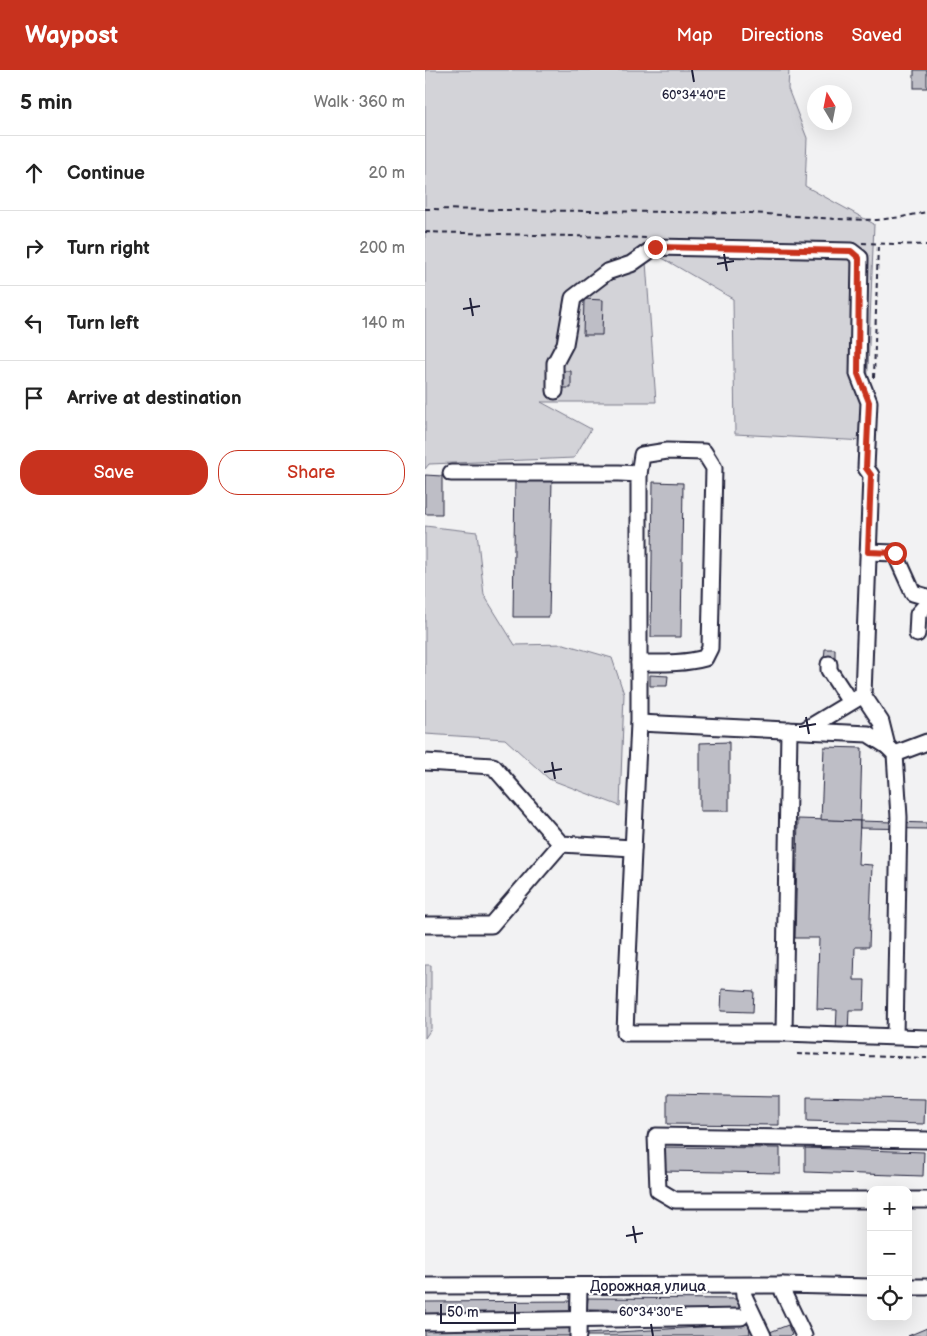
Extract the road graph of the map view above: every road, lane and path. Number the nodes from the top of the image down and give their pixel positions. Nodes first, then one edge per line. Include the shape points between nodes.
1 (425, 209) edge
2 (927, 212) edge
3 (878, 243) dead end
4 (874, 379) dead end
5 (555, 391) dead end
6 (451, 473) dead end
7 (639, 474) junction
8 (868, 552) junction
9 (927, 597) edge
10 (927, 604) edge
11 (917, 634) dead end
12 (639, 663) junction
13 (829, 664) dead end
14 (857, 699) junction
15 (639, 723) junction
16 (789, 730) junction
17 (805, 730) junction
18 (927, 742) edge
19 (891, 750) junction
20 (425, 762) edge
21 (561, 844) junction
22 (633, 848) junction
23 (425, 925) edge
24 (784, 1033) junction
25 (895, 1036) junction
26 (927, 1038) edge
27 (797, 1054) dead end
28 (927, 1058) edge
29 (927, 1140) edge
30 (867, 1200) edge
31 (912, 1200) edge
32 (927, 1200) edge
33 (425, 1286) edge
34 (579, 1286) junction
35 (743, 1286) junction
36 (782, 1286) junction
37 (867, 1286) edge
38 (912, 1287) edge
39 (927, 1287) edge
40 (741, 1317) dead end
41 (579, 1320) junction
42 (425, 1322) edge
43 (578, 1336) edge
44 (763, 1336) edge
45 (804, 1336) edge

1 - 2 path via 752,213 877,220
3 - 4 path
5 - 8 street via 555,363 565,344 573,298 607,272 631,264 655,247 851,251 859,258 858,374 869,402 866,468 871,475
6 - 7 street
7 - 12 street
7 - 12 street via 642,455 667,451 704,452 714,468 710,648 705,658 695,661
8 - 9 street via 895,553 913,593
8 - 14 street
10 - 11 street via 918,614
12 - 15 street
13 - 14 street via 829,670
14 - 17 street
14 - 19 street via 881,722
15 - 16 street
15 - 22 street
16 - 17 street
16 - 24 street
17 - 19 street via 868,734
18 - 19 street
19 - 25 street via 899,817
20 - 21 street via 493,766
21 - 22 street
21 - 23 street via 491,925
22 - 24 street via 625,1033
24 - 25 street
25 - 26 street
27 - 28 path
29 - 30 street via 656,1136 658,1190 675,1200
31 - 32 street
33 - 34 street, Дорожная улица
34 - 35 street, Дорожная улица
34 - 41 street
35 - 36 street, Дорожная улица
35 - 44 street via 744,1296
36 - 37 street, Дорожная улица
36 - 45 street
38 - 39 street
40 - 41 street
41 - 42 street
41 - 43 street

